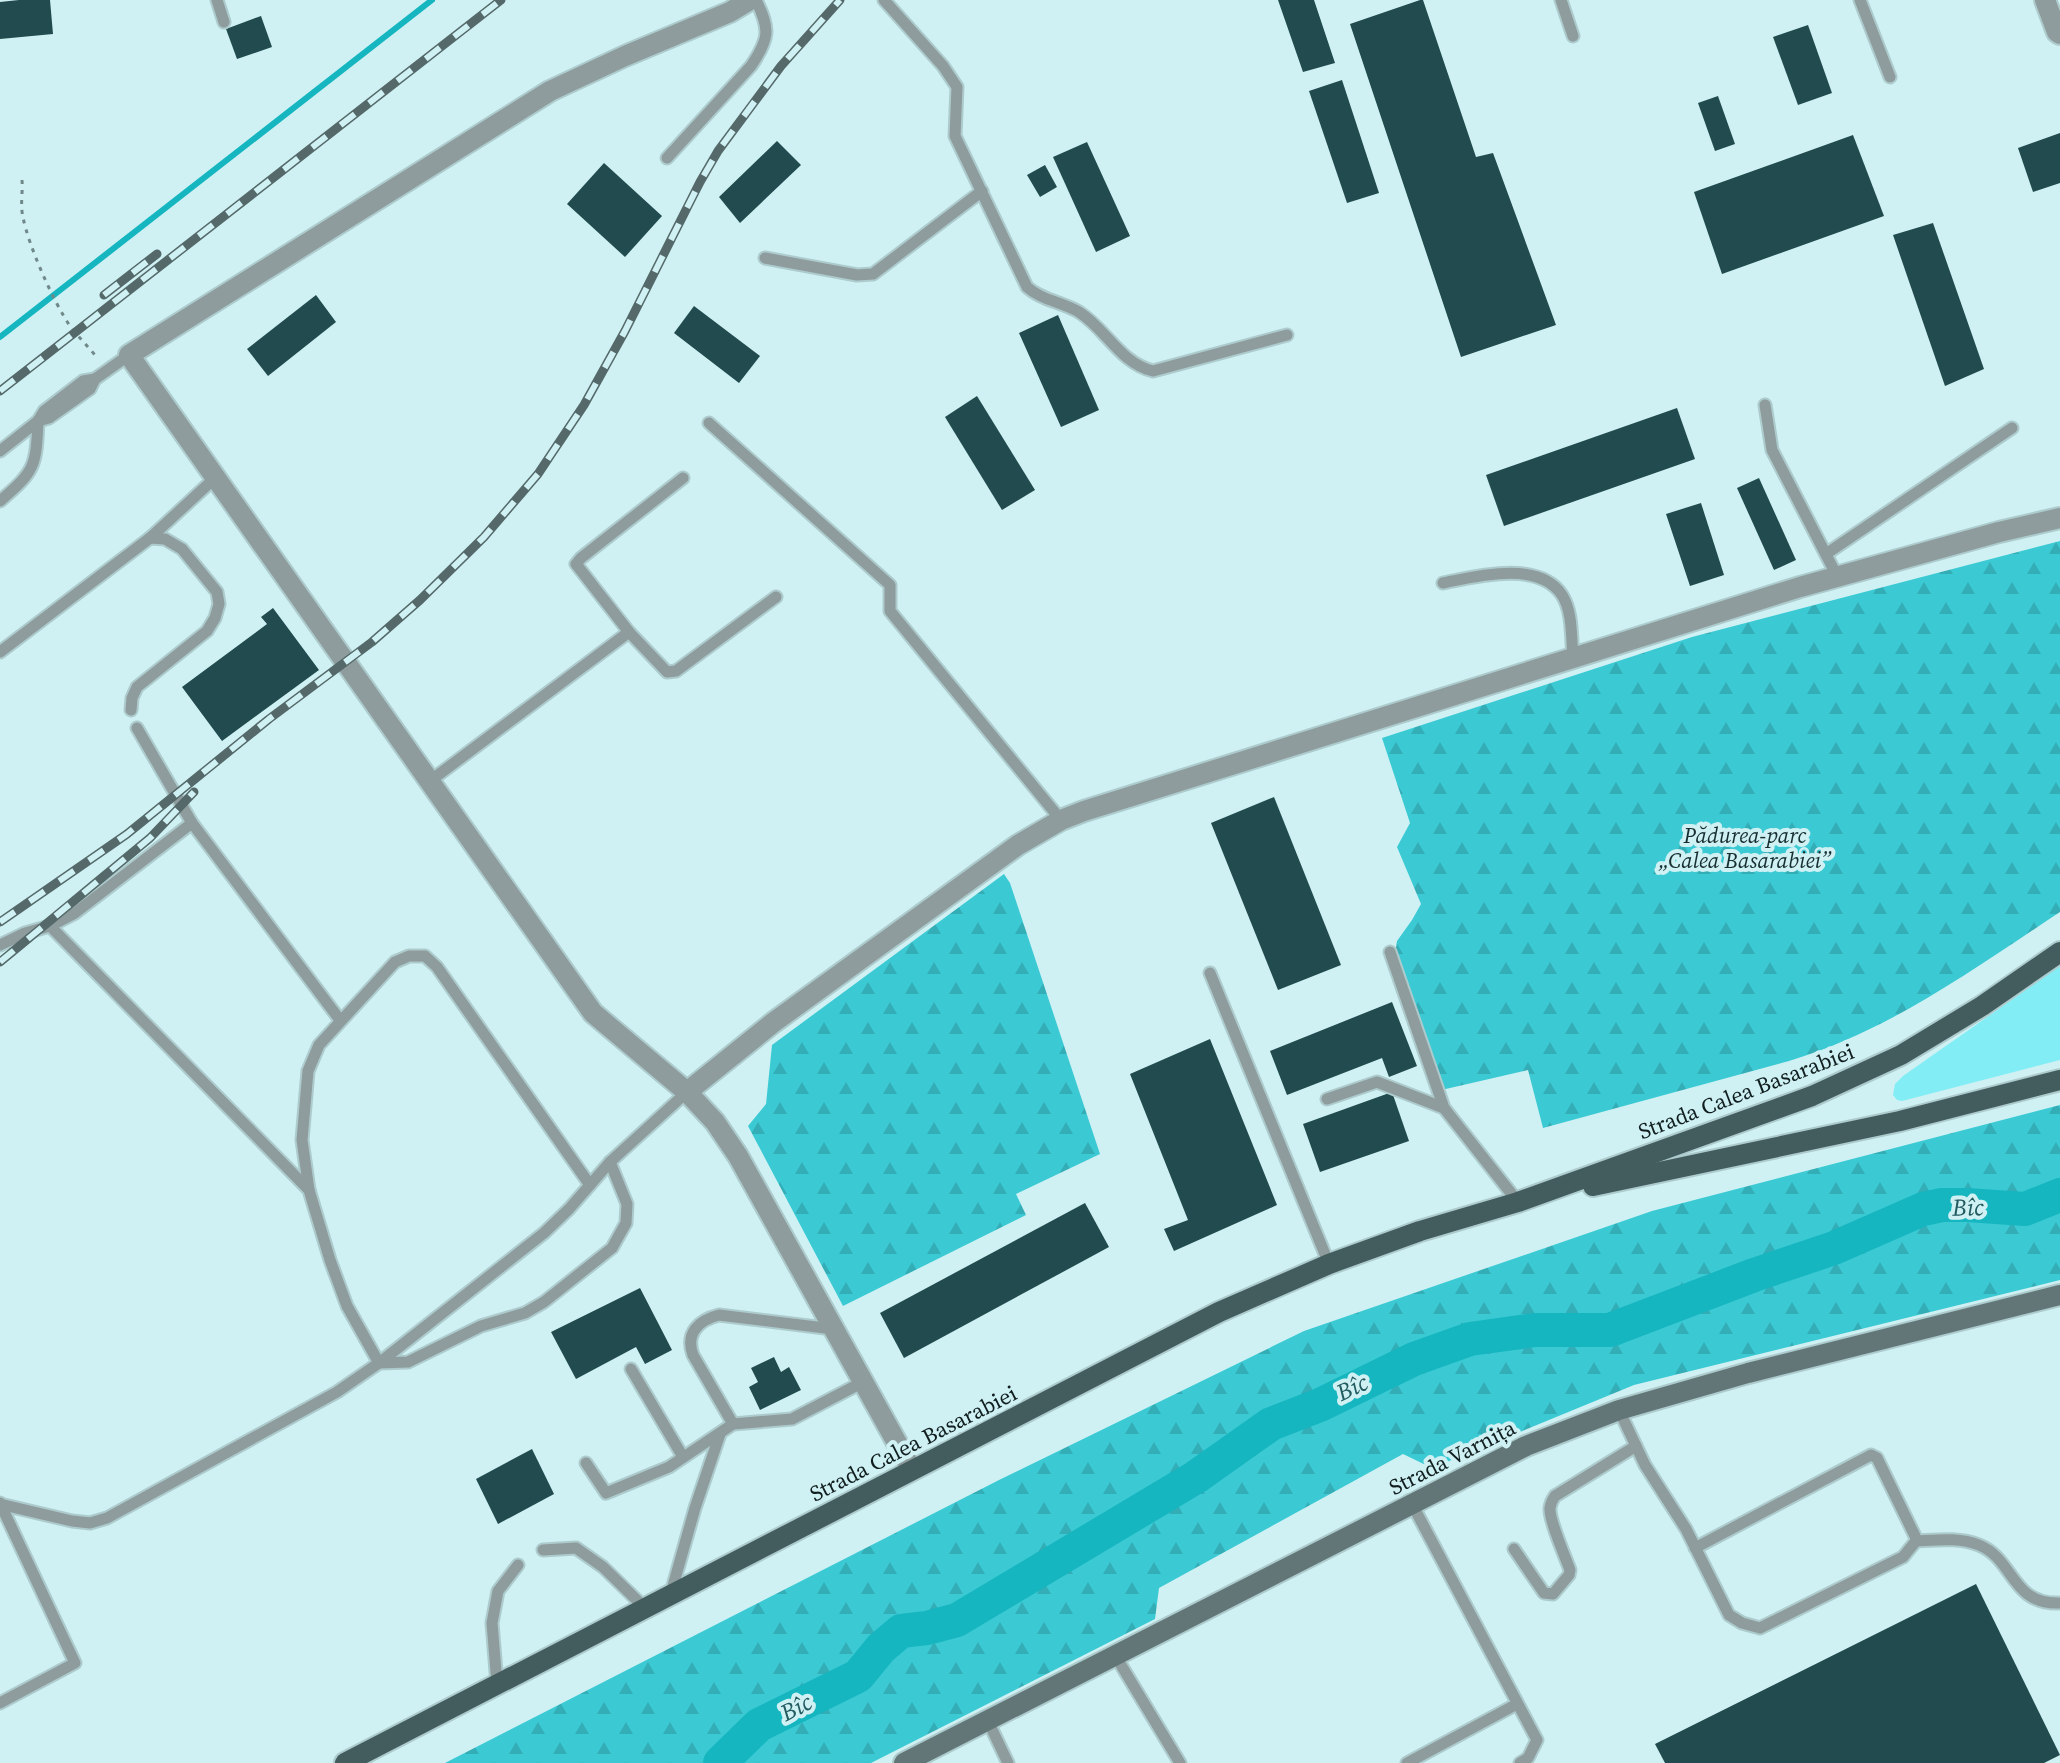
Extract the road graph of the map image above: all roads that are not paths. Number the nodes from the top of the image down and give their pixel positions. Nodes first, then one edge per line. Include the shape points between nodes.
1 (217, 0) edge
2 (753, 0) edge
3 (884, 0) edge
4 (1561, 0) edge
5 (1860, 0) edge
6 (2045, 0) edge
7 (224, 22) dead end
8 (2060, 34) edge
9 (1573, 36) dead end
10 (1890, 77) dead end
11 (667, 158) dead end
12 (982, 191) junction
13 (765, 258) dead end
14 (1287, 335) dead end
15 (129, 355) junction
16 (1765, 405) dead end
17 (38, 421) junction
18 (709, 423) dead end
19 (2012, 428) dead end
20 (0, 451) edge
21 (216, 477) junction
22 (683, 478) dead end
23 (0, 501) edge
24 (2060, 518) edge
25 (150, 538) junction
26 (1826, 554) junction
27 (1837, 576) junction
28 (1443, 583) dead end
29 (776, 597) dead end
30 (629, 632) junction
31 (0, 652) edge
32 (1573, 657) junction
33 (131, 710) dead end
34 (137, 728) dead end
35 (430, 781) junction
36 (1061, 820) junction
37 (192, 823) junction
38 (50, 926) junction
39 (0, 945) edge
40 (1390, 952) dead end
41 (2060, 952) edge
42 (1210, 973) dead end
43 (340, 1020) junction
44 (2060, 1080) edge
45 (687, 1092) junction
46 (1327, 1099) dead end
47 (1444, 1108) junction
48 (610, 1162) junction
49 (590, 1185) junction
50 (309, 1190) junction
51 (1518, 1202) junction
52 (1329, 1264) junction
53 (2060, 1295) edge
54 (833, 1329) junction
55 (379, 1363) junction
56 (631, 1369) dead end
57 (863, 1382) junction
58 (1619, 1410) junction
59 (733, 1424) junction
60 (720, 1433) junction
61 (1636, 1446) junction
62 (683, 1457) junction
63 (586, 1463) dead end
64 (912, 1470) junction
65 (0, 1503) edge
66 (1412, 1504) junction
67 (1916, 1541) junction
68 (1695, 1548) junction
69 (1514, 1549) dead end
70 (543, 1550) dead end
71 (518, 1565) dead end
72 (670, 1595) junction
73 (2058, 1603) dead end
74 (645, 1608) junction
75 (1115, 1655) junction
76 (497, 1684) junction
77 (0, 1703) edge
78 (1517, 1704) junction
79 (988, 1721) junction
80 (345, 1763) edge
81 (904, 1763) edge
82 (1008, 1763) edge
83 (1180, 1763) edge
84 (1407, 1763) edge
85 (1520, 1763) edge

1 - 7 lane
2 - 11 lane via 766,21 767,38 760,52
2 - 15 street via 550,91
3 - 12 lane via 957,87 955,136
4 - 9 lane
5 - 10 lane
6 - 8 street
12 - 13 lane via 873,274
12 - 14 lane via 1027,287 1082,315 1144,369 1153,371
15 - 17 lane via 95,379 83,381
15 - 21 street
16 - 26 lane via 1772,450
17 - 20 lane
17 - 23 lane via 31,469
18 - 36 lane via 890,585 890,611
19 - 26 lane
21 - 25 lane
21 - 35 street
22 - 30 lane via 576,564
24 - 27 street
25 - 31 lane
25 - 33 lane via 182,549 217,592 219,604 207,631 137,687
26 - 27 lane
27 - 32 street
28 - 32 lane via 1484,574 1547,580 1568,610
29 - 30 lane via 676,671 667,672
30 - 35 lane
32 - 36 street
34 - 37 lane
35 - 45 street via 593,1013
36 - 45 street via 1018,845 799,1004
37 - 38 lane via 75,913
37 - 43 lane
38 - 39 lane
38 - 50 lane
40 - 47 lane
41 - 51 main road, Strada Calea Basarabiei via 1901,1055 1812,1096
42 - 52 lane
43 - 49 lane via 395,962 425,956
43 - 50 lane via 319,1045 308,1071 302,1140
44 - 51 main road, Strada Calea Basarabiei via 1900,1121
45 - 48 lane
45 - 54 street via 738,1156
46 - 47 lane via 1377,1082
47 - 51 lane
48 - 49 lane
48 - 55 lane via 627,1204 626,1223 612,1248 525,1313 481,1326 408,1362
49 - 55 lane via 544,1233
50 - 55 lane via 347,1306
51 - 52 main road, Strada Calea Basarabiei
52 - 64 main road, Strada Calea Basarabiei via 1219,1312
53 - 58 street, Strada Varnița
54 - 57 street
54 - 59 lane via 719,1315 700,1324 689,1344
55 - 65 lane via 337,1392 107,1518 72,1521
56 - 62 lane
57 - 59 lane via 792,1419
57 - 64 street
58 - 61 lane
58 - 66 street, Strada Varnița via 1526,1446
59 - 60 lane
60 - 62 lane
60 - 72 lane
61 - 68 lane
61 - 69 lane via 1552,1500 1551,1517 1570,1570 1553,1594 1544,1593
62 - 63 lane via 606,1493
64 - 72 main road, Strada Calea Basarabiei
65 - 77 lane via 75,1663
66 - 75 street, Strada Varnița
66 - 78 lane
67 - 68 lane via 1903,1557 1760,1628 1729,1615
67 - 68 lane via 1871,1455
67 - 73 lane via 1981,1546 2027,1595
70 - 74 lane via 576,1548
71 - 76 lane via 498,1591 492,1623
72 - 74 main road, Strada Calea Basarabiei
74 - 76 main road, Strada Calea Basarabiei
75 - 79 street, Strada Varnița
75 - 83 lane
76 - 80 main road, Strada Calea Basarabiei
78 - 84 lane
78 - 85 lane via 1537,1740
79 - 81 street, Strada Varnița
79 - 82 lane

